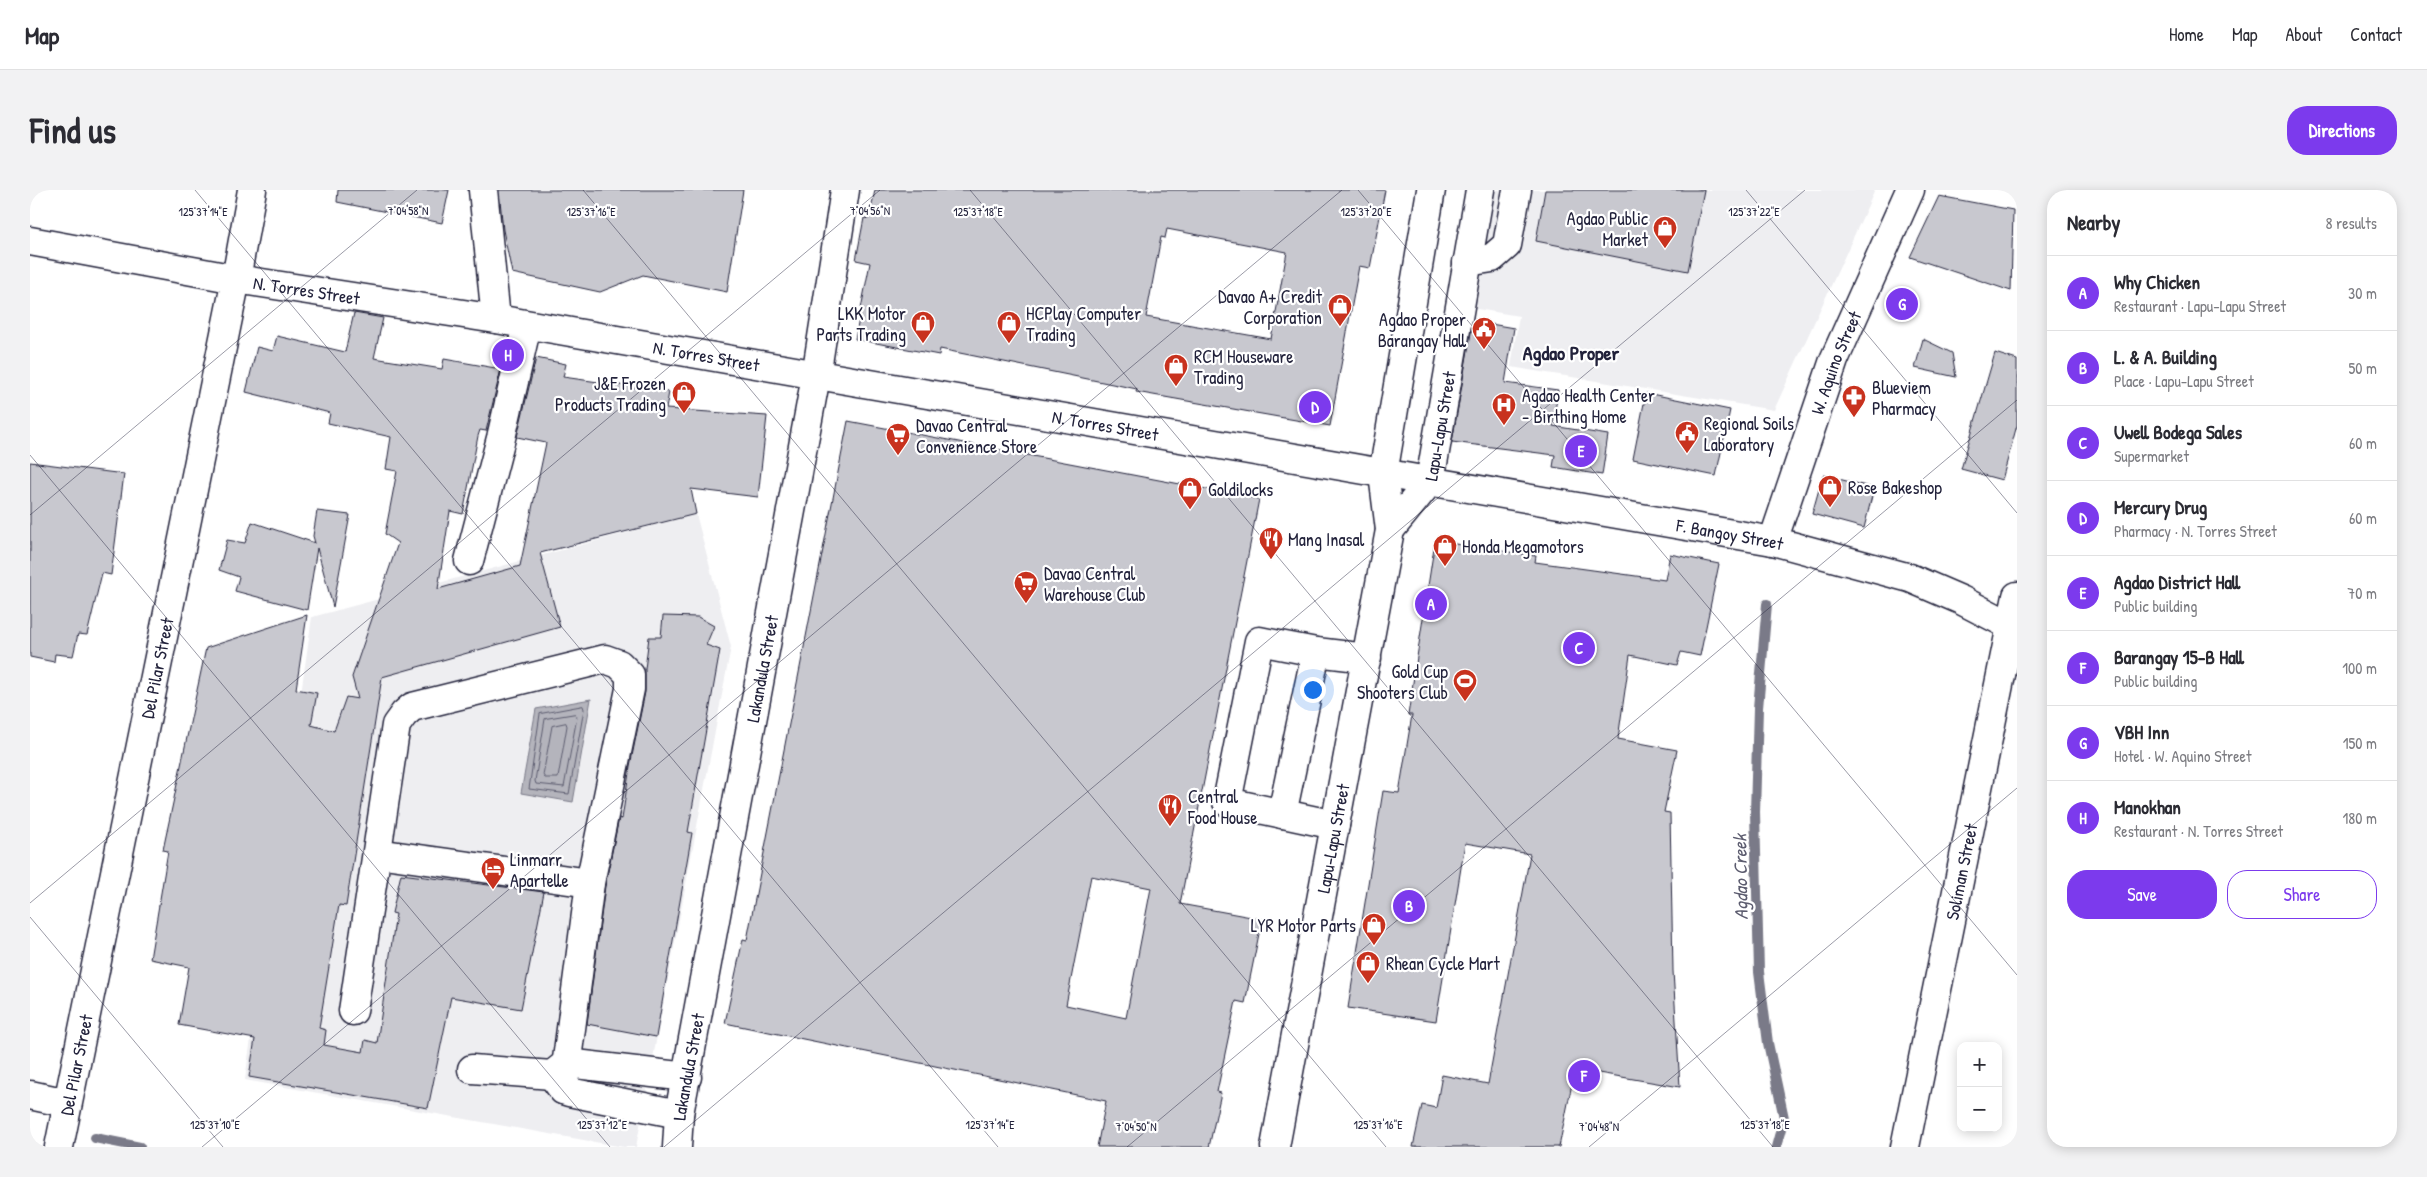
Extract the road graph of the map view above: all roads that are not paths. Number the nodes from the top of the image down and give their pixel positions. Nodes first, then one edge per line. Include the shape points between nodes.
1 (252, 190) edge
2 (483, 190) edge
3 (845, 190) edge
4 (1431, 190) edge
5 (1480, 190) edge
6 (1517, 190) edge
7 (1910, 190) edge
8 (30, 241) edge
9 (1467, 262) junction
10 (236, 279) junction
11 (496, 319) junction
12 (527, 325) junction
13 (816, 376) junction
14 (1383, 474) junction
15 (1430, 482) junction
16 (1390, 530) junction
17 (1773, 540) junction
18 (469, 561) dead end
19 (2017, 596) edge
20 (2014, 627) edge
21 (1316, 652) junction
22 (1367, 658) junction
23 (1282, 814) junction
24 (1335, 825) junction
25 (377, 854) junction
26 (590, 883) junction
27 (353, 1011) dead end
28 (472, 1069) dead end
29 (561, 1076) junction
30 (687, 1077) junction
31 (30, 1095) edge
32 (67, 1102) junction
33 (679, 1114) junction
34 (59, 1147) edge
35 (677, 1147) edge
36 (1275, 1147) edge
37 (1905, 1147) edge

1 - 10 street, Del Pilar Street
2 - 11 street
3 - 13 street, Lakandula Street
4 - 14 street, Lapu-Lapu Street
5 - 9 street, Lapu-Lapu Street
6 - 9 street via 1507,245 1492,258
7 - 17 street, W. Aquino Street via 1834,360
8 - 10 street, N. Torres Street
9 - 15 street, Lapu-Lapu Street
10 - 11 street, N. Torres Street
10 - 32 street, Del Pilar Street
11 - 12 street, N. Torres Street
12 - 13 street, N. Torres Street
12 - 18 street
13 - 14 street, N. Torres Street
13 - 30 street, Lakandula Street
14 - 15 street, N. Torres Street
14 - 16 street, Lapu-Lapu Street
15 - 16 street, Lapu-Lapu Street
15 - 17 street, F. Bangoy Street
16 - 22 street, Lapu-Lapu Street
17 - 20 street, F. Bangoy Street via 1910,578
19 - 20 street, Soliman Street
20 - 37 street, Soliman Street
21 - 22 street
21 - 23 street
21 - 23 street via 1259,641 1227,802
22 - 24 street, Lapu-Lapu Street
23 - 24 street
24 - 36 street, Lapu-Lapu Street
25 - 26 street
25 - 26 street via 396,725 412,707 605,659 619,664 630,675 630,688
25 - 27 street
26 - 29 street
28 - 29 street
29 - 30 street
29 - 33 street
30 - 33 street, Lakandula Street
31 - 32 street
32 - 34 street, Del Pilar Street
33 - 35 street, Lakandula Street

